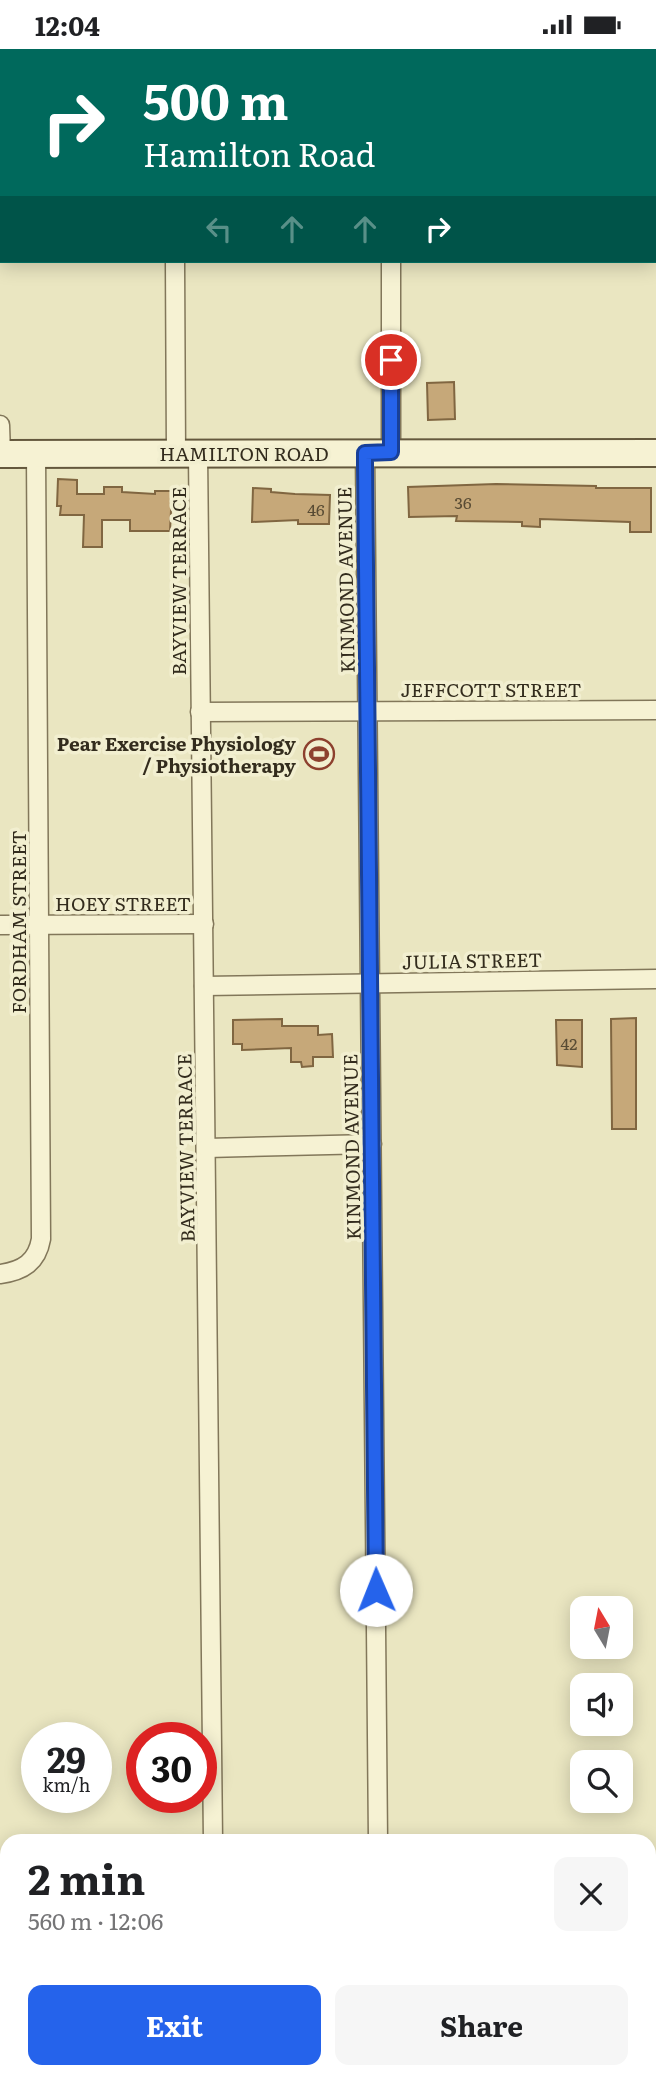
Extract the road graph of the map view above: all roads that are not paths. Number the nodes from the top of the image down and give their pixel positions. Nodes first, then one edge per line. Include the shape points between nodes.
1 (175, 263) edge
2 (391, 263) edge
3 (0, 425) edge
4 (378, 453) junction
5 (656, 453) edge
6 (0, 454) edge
7 (36, 454) junction
8 (187, 454) junction
9 (656, 710) edge
10 (368, 711) junction
11 (200, 712) junction
12 (204, 923) junction
13 (0, 925) edge
14 (39, 925) junction
15 (656, 979) edge
16 (370, 982) junction
17 (204, 986) junction
18 (372, 1144) junction
19 (207, 1148) junction
20 (0, 1274) edge
21 (213, 1834) edge
22 (378, 1834) edge

1 - 8 street, BAYVIEW TERRACE
2 - 4 street, KINMOND AVENUE
3 - 6 street
4 - 5 main road, HAMILTON ROAD
4 - 8 main road, HAMILTON ROAD
4 - 10 street, KINMOND AVENUE
6 - 7 main road, HAMILTON ROAD
7 - 8 main road, HAMILTON ROAD
7 - 14 street, FORDHAM STREET
8 - 11 street, BAYVIEW TERRACE
9 - 10 street, JEFFCOTT STREET
10 - 11 street, JEFFCOTT STREET
10 - 16 street, KINMOND AVENUE
11 - 12 street, BAYVIEW TERRACE
12 - 14 street, HOEY STREET
12 - 17 street, BAYVIEW TERRACE
13 - 14 street, HOEY STREET
14 - 20 street, FORDHAM STREET via 39,1248 33,1262
15 - 16 street, JULIA STREET
16 - 17 street, JULIA STREET
16 - 18 street, KINMOND AVENUE
17 - 19 street, BAYVIEW TERRACE
18 - 19 street
18 - 22 street, KINMOND AVENUE
19 - 21 street, BAYVIEW TERRACE

